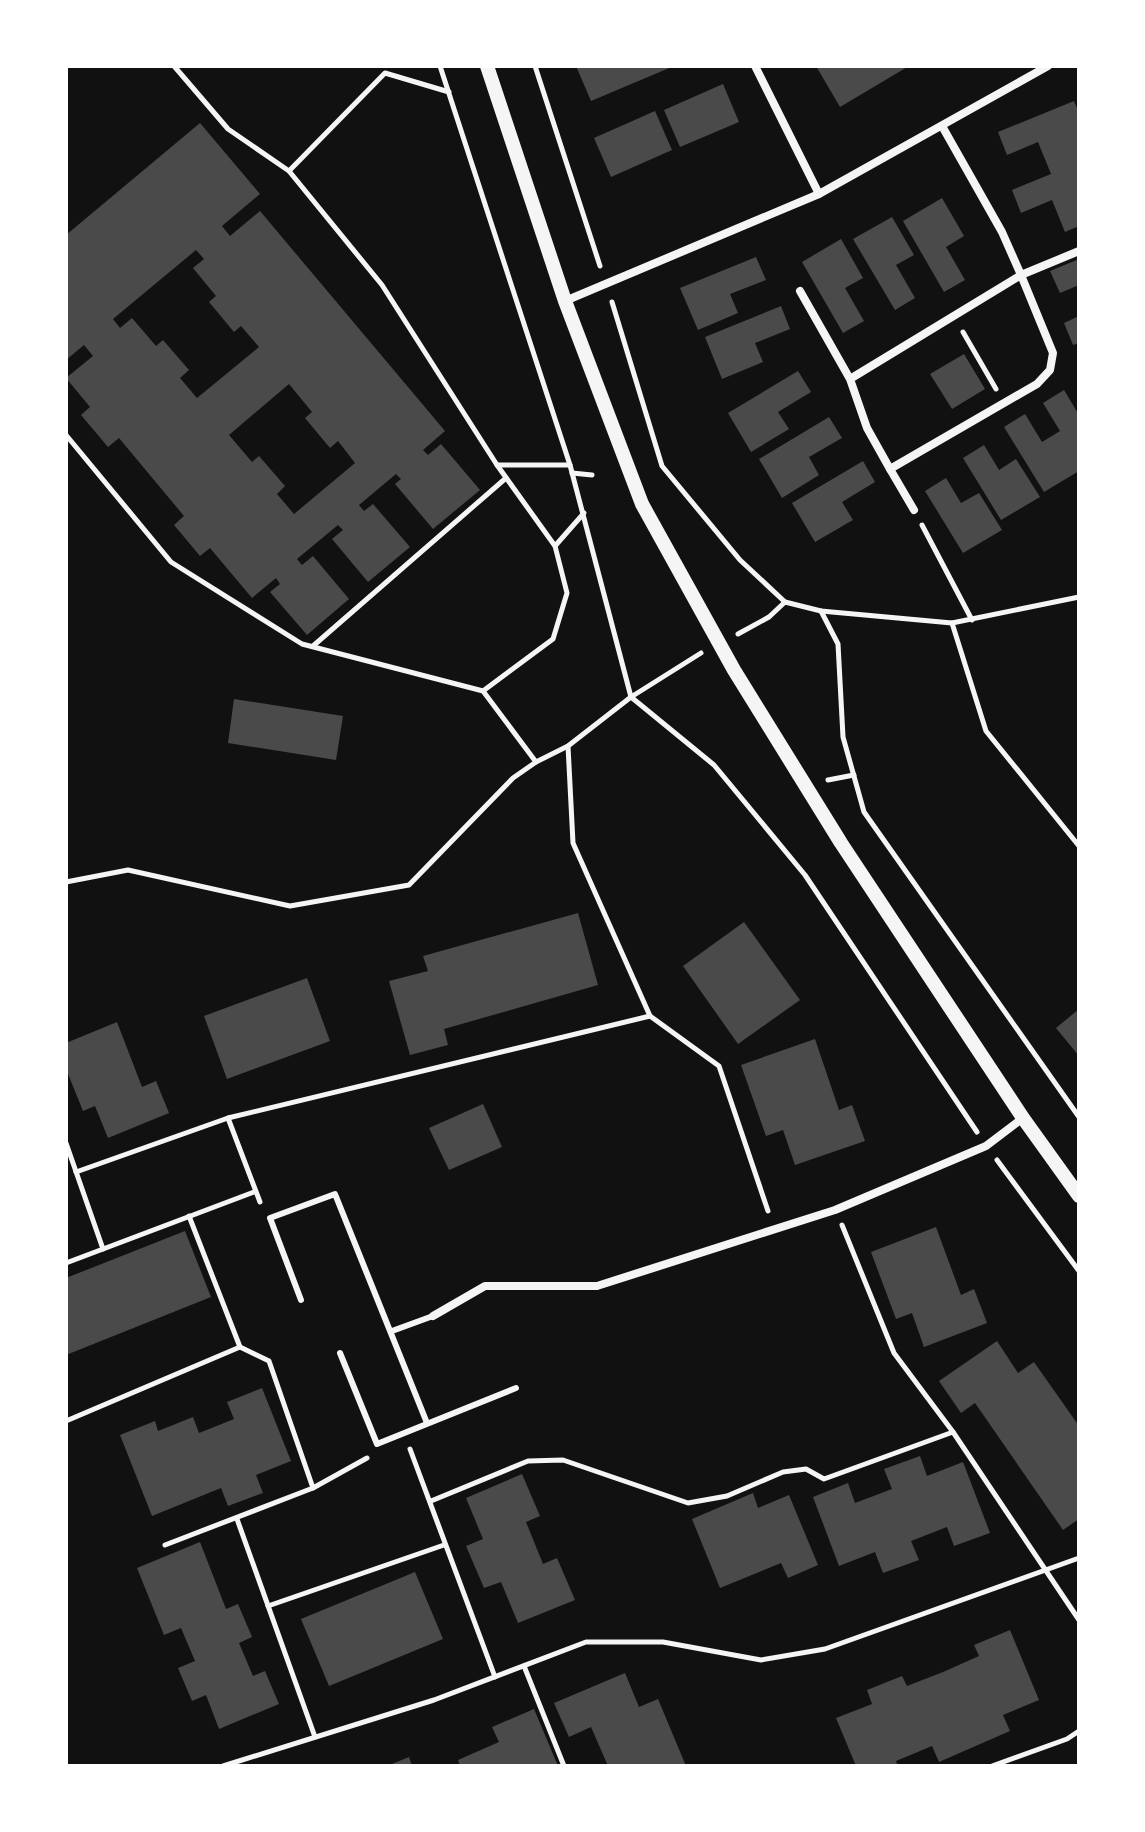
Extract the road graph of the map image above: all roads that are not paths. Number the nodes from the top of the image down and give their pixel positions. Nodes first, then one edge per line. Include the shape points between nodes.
1 (487, 66) edge
2 (755, 66) edge
3 (1048, 66) edge
4 (942, 126) junction
5 (819, 194) junction
6 (1079, 251) edge
7 (1021, 275) junction
8 (800, 291) dead end
9 (565, 301) junction
10 (850, 379) junction
11 (890, 469) junction
12 (914, 510) road end
13 (1023, 1118) junction
14 (1079, 1196) edge
15 (301, 1300) dead end
16 (433, 1316) joint
17 (392, 1331) junction
18 (340, 1353) dead end
19 (516, 1388) dead end
20 (427, 1423) junction

1 - 9 street
2 - 5 street
3 - 4 street
4 - 5 street
4 - 7 street
5 - 9 street
6 - 7 street
7 - 10 street
7 - 11 street via 1053,353 1050,370 1005,404
8 - 10 street
9 - 13 street via 642,504 734,670
10 - 11 street via 867,428
11 - 12 street
13 - 14 street
13 - 16 street via 986,1146 835,1210 597,1286 485,1286
15 - 17 lane via 270,1218 335,1194
16 - 17 lane
17 - 20 lane
18 - 20 lane via 377,1444
19 - 20 lane

